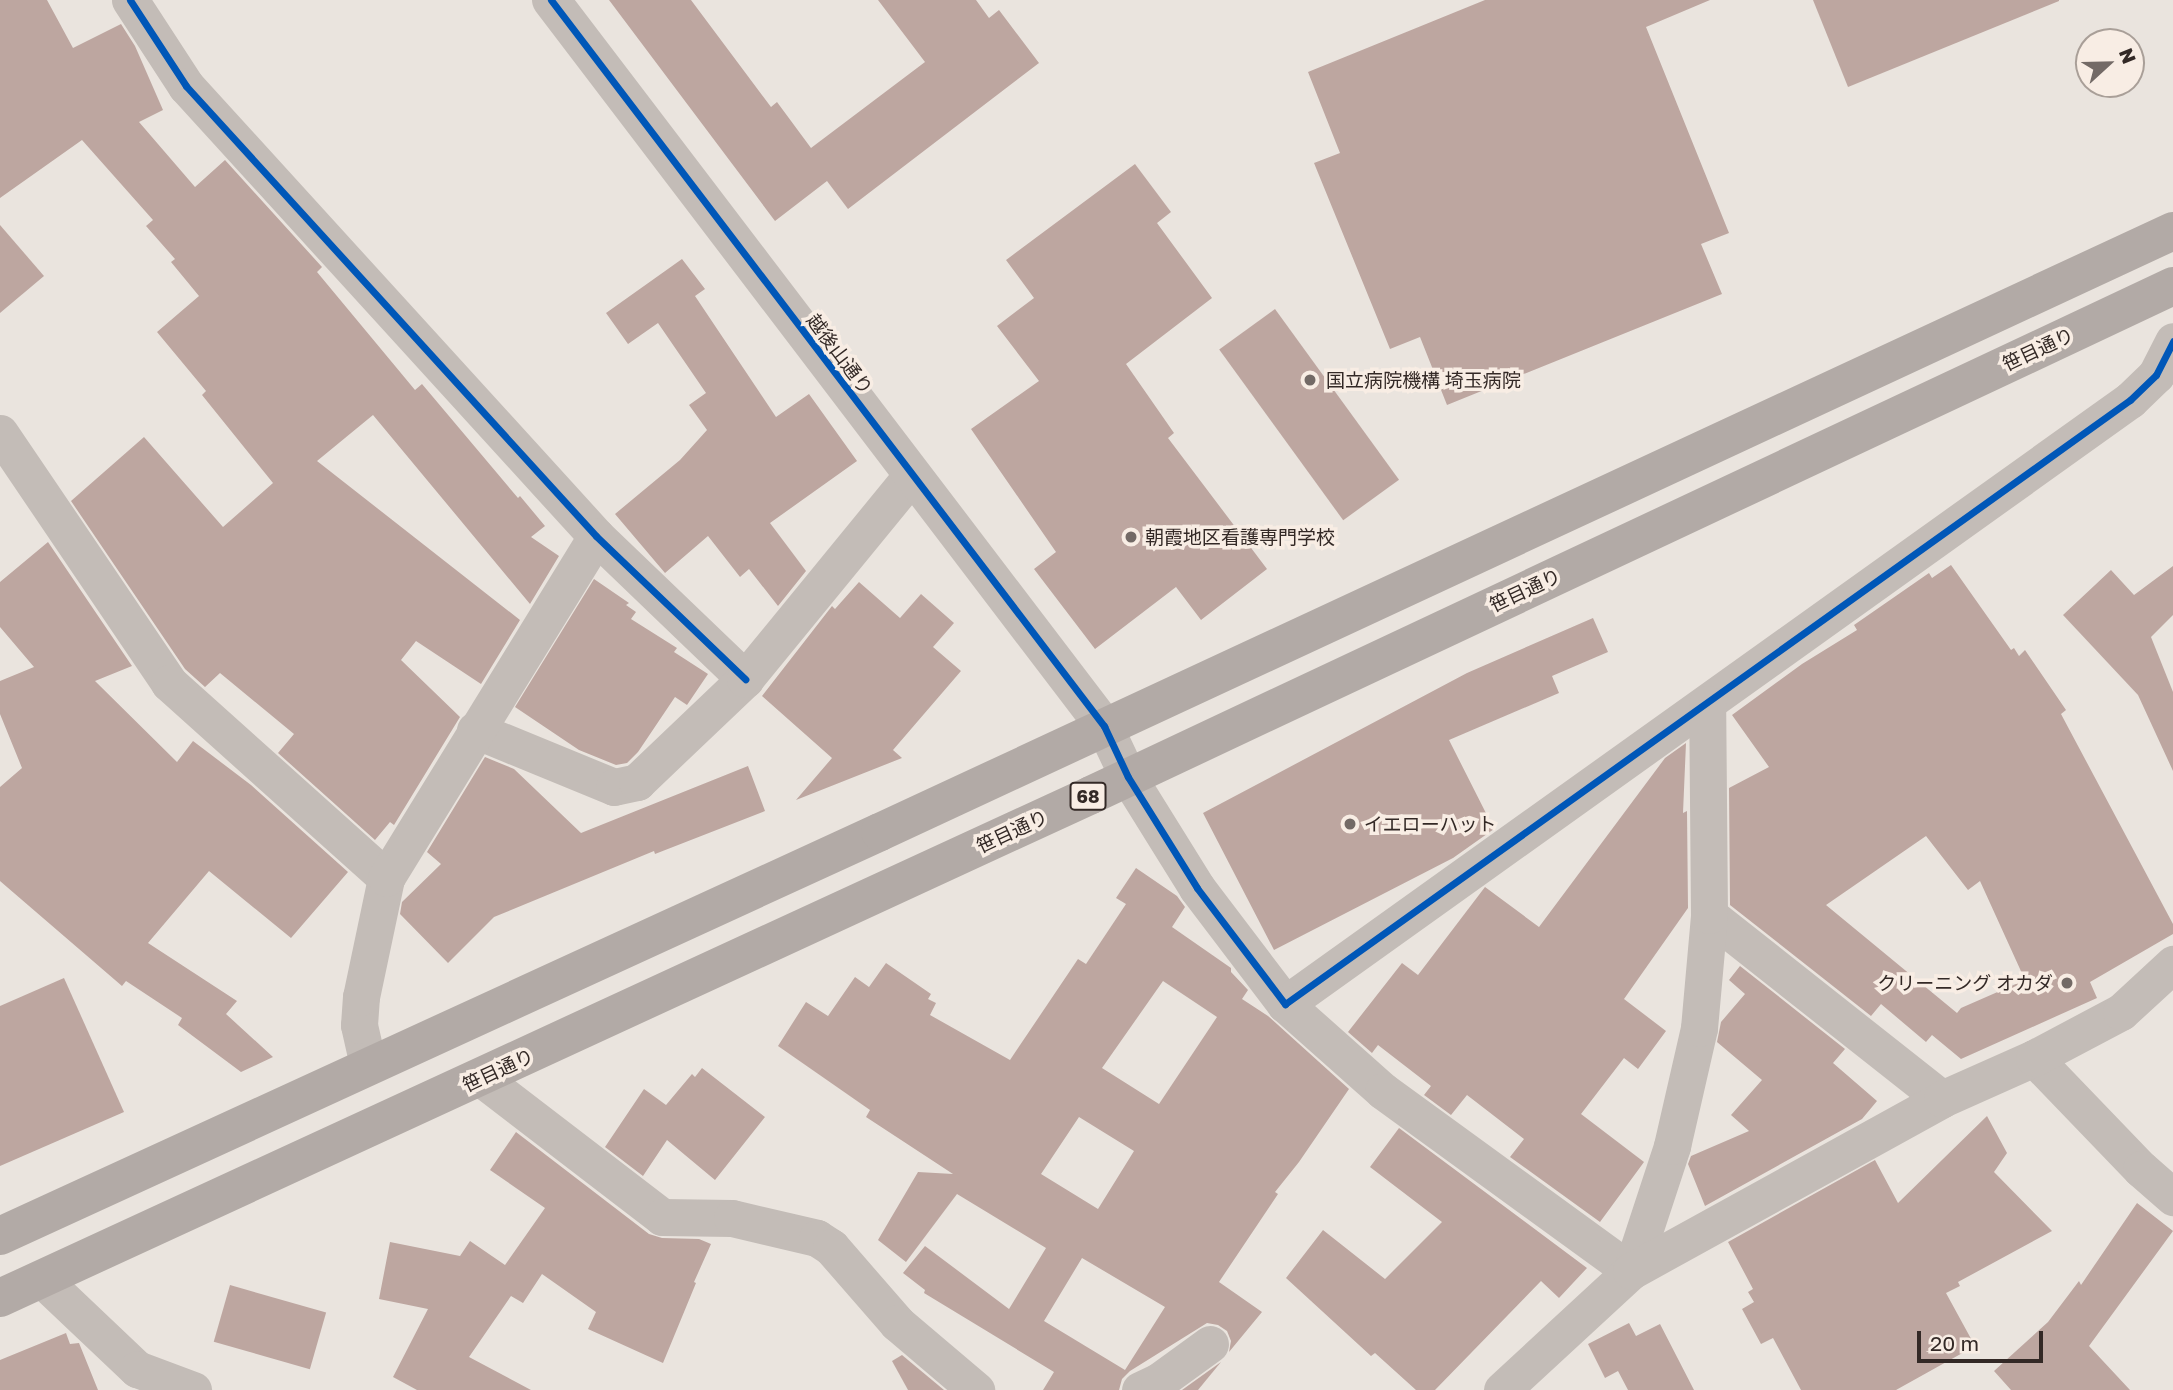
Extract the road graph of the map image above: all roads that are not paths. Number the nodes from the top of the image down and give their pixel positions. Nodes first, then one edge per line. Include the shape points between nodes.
1 (130, 0) edge
2 (551, 0) edge
3 (2170, 232) edge
4 (2173, 286) edge
5 (2173, 341) edge
6 (0, 433) edge
7 (911, 477) junction
8 (596, 536) junction
9 (745, 679) junction
10 (1707, 704) junction
11 (1104, 726) junction
12 (475, 730) junction
13 (1128, 777) junction
14 (386, 878) junction
15 (1709, 915) junction
16 (2173, 964) edge
17 (1285, 1004) junction
18 (2034, 1058) junction
19 (368, 1065) junction
20 (481, 1078) junction
21 (1942, 1099) junction
22 (2173, 1197) edge
23 (4, 1228) edge
24 (1631, 1271) junction
25 (42, 1279) junction
26 (0, 1298) edge
27 (1210, 1344) dead end
28 (193, 1390) edge
29 (976, 1390) edge
30 (1140, 1390) edge
31 (1502, 1390) edge

1 - 8 street via 186,86
2 - 7 street, 越後山通り
3 - 11 main road
4 - 13 main road, 笹目通り / 68
5 - 10 street via 2156,375 2130,400
6 - 14 street via 169,683
7 - 9 street
7 - 11 street, 越後山通り
8 - 9 street
8 - 12 street
9 - 12 street via 626,787 614,787
10 - 15 street
10 - 17 street
11 - 13 street
11 - 19 main road
12 - 14 street
13 - 17 street via 1197,888
13 - 20 main road, 笹目通り / 68
14 - 19 street via 361,997 359,1025
15 - 21 street
15 - 24 street via 1699,1028 1672,1146
16 - 18 street via 2121,1012
17 - 24 street via 1383,1091
18 - 21 street
18 - 22 street
19 - 23 main road
20 - 25 main road, 笹目通り / 68
20 - 29 street via 662,1217 733,1218 817,1238 831,1247 897,1323
21 - 24 street
24 - 31 street
25 - 26 main road, 笹目通り / 68
25 - 28 street via 137,1369
27 - 30 street

